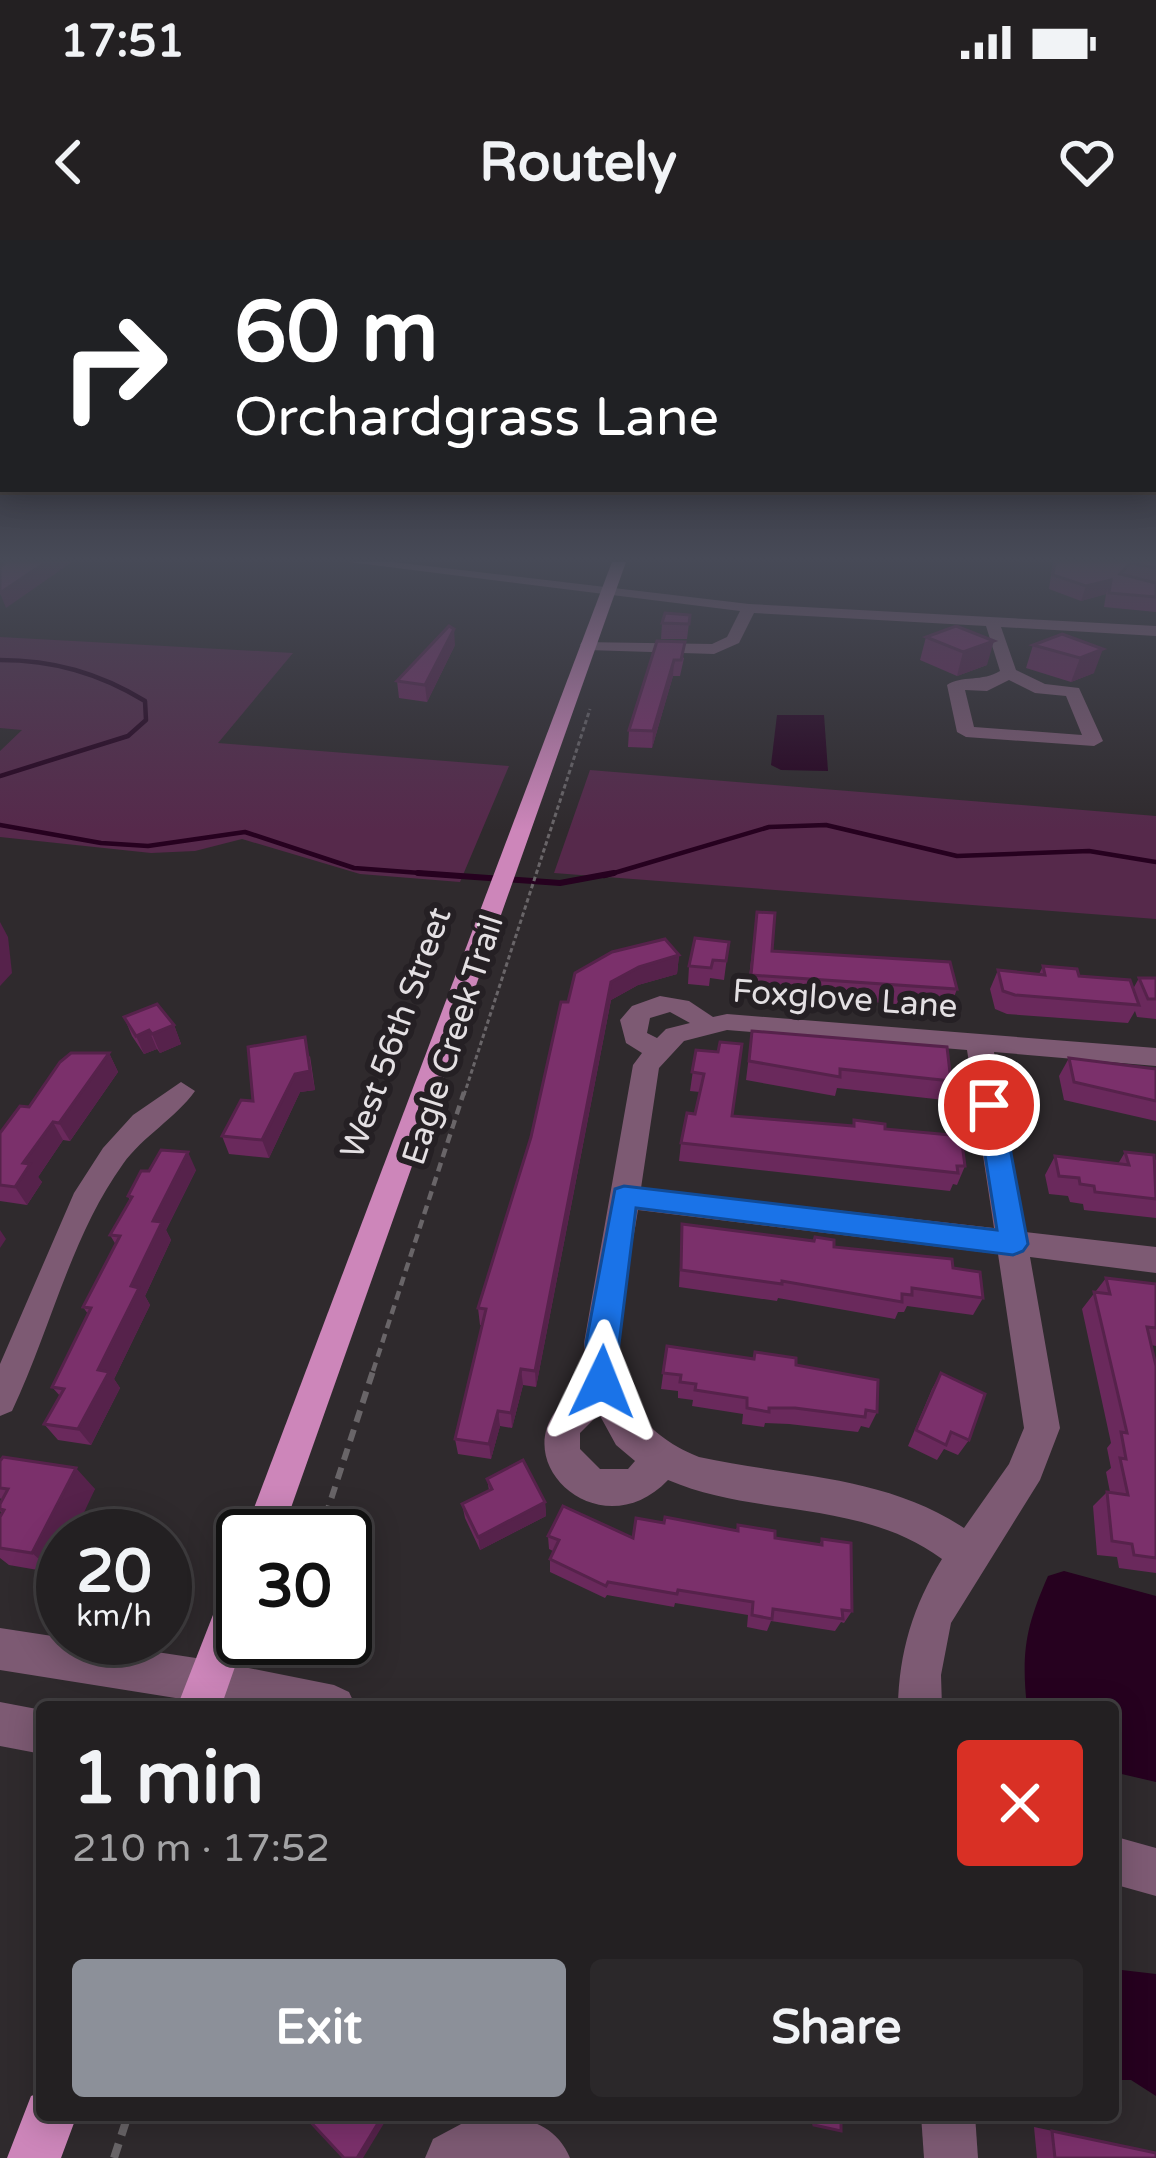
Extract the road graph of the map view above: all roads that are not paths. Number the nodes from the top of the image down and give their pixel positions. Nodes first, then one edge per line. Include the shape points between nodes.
1 (586, 652) edge
2 (1002, 652) edge
3 (1010, 673) junction
4 (706, 1024) junction
5 (980, 1042) junction
6 (657, 1050) junction
7 (1156, 1057) edge
8 (181, 1091) dead end
9 (624, 1196) junction
10 (1013, 1244) junction
11 (1156, 1260) edge
12 (607, 1393) junction
13 (0, 1400) edge
14 (662, 1460) junction
15 (273, 1509) edge
16 (969, 1556) junction
17 (0, 1649) edge
18 (216, 1661) edge
19 (204, 1694) edge
20 (274, 1701) edge
21 (920, 1701) edge
22 (0, 1724) edge
23 (36, 1731) edge
24 (1119, 1862) edge
25 (1156, 1872) edge
26 (48, 2121) edge
27 (948, 2121) edge
28 (34, 2158) edge
29 (452, 2158) edge
30 (543, 2158) edge
31 (951, 2158) edge

1 - 15 main road, West 56th Street via 514,853 510,906
2 - 3 street
3 - 3 street via 1040,689 1073,692 1094,741 966,733 955,685 987,686
4 - 5 street, Foxglove Lane
4 - 6 street, Foxglove Lane
4 - 6 street, Foxglove Lane via 677,1005 643,1010 632,1023 635,1037
5 - 7 street, Foxglove Lane
5 - 10 street
6 - 9 street via 646,1065
8 - 13 street via 136,1128 70,1226
9 - 10 street
9 - 12 street via 601,1343
10 - 11 street
10 - 16 street via 1042,1428 1032,1463
12 - 14 street via 620,1421
12 - 14 street via 578,1404 562,1424 562,1456 574,1476 601,1489 629,1489
14 - 16 street via 711,1480 879,1506
16 - 21 street via 929,1617
17 - 19 street
18 - 19 main road
19 - 20 street
22 - 23 street
24 - 25 street
26 - 28 main road
27 - 31 street
29 - 30 street via 499,2137

